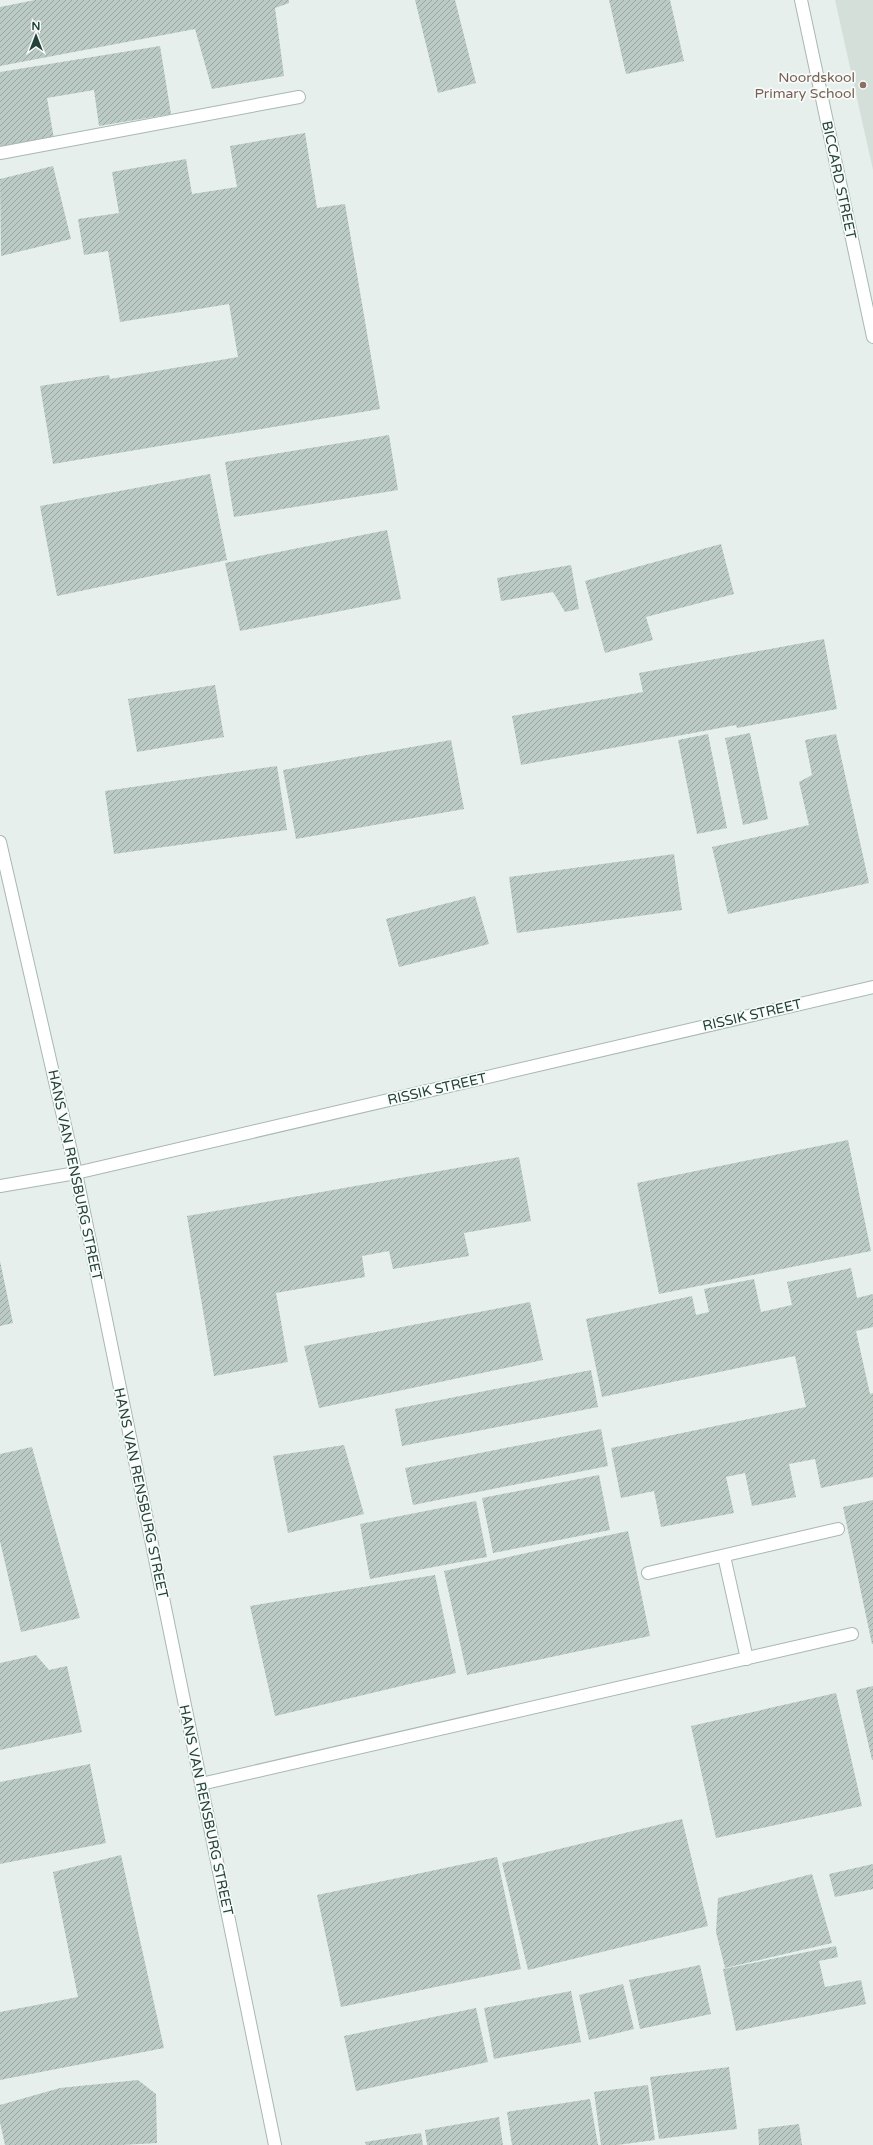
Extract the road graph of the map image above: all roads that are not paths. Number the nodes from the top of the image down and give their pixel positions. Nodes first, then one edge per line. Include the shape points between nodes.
1 (801, 0) edge
2 (299, 97) dead end
3 (0, 153) edge
4 (873, 337) edge
5 (0, 842) edge
6 (873, 987) edge
7 (76, 1173) junction
8 (0, 1186) edge
9 (838, 1529) dead end
10 (724, 1556) junction
11 (648, 1573) dead end
12 (852, 1634) dead end
13 (747, 1659) junction
14 (201, 1784) junction
15 (275, 2145) edge

1 - 4 street, BICCARD STREET
2 - 3 street
5 - 7 street, HANS VAN RENSBURG STREET
6 - 7 street, RISSIK STREET
7 - 8 street, RISSIK STREET
7 - 14 street, HANS VAN RENSBURG STREET
9 - 10 street
10 - 11 street
10 - 13 street
12 - 13 street
13 - 14 street
14 - 15 street, HANS VAN RENSBURG STREET

